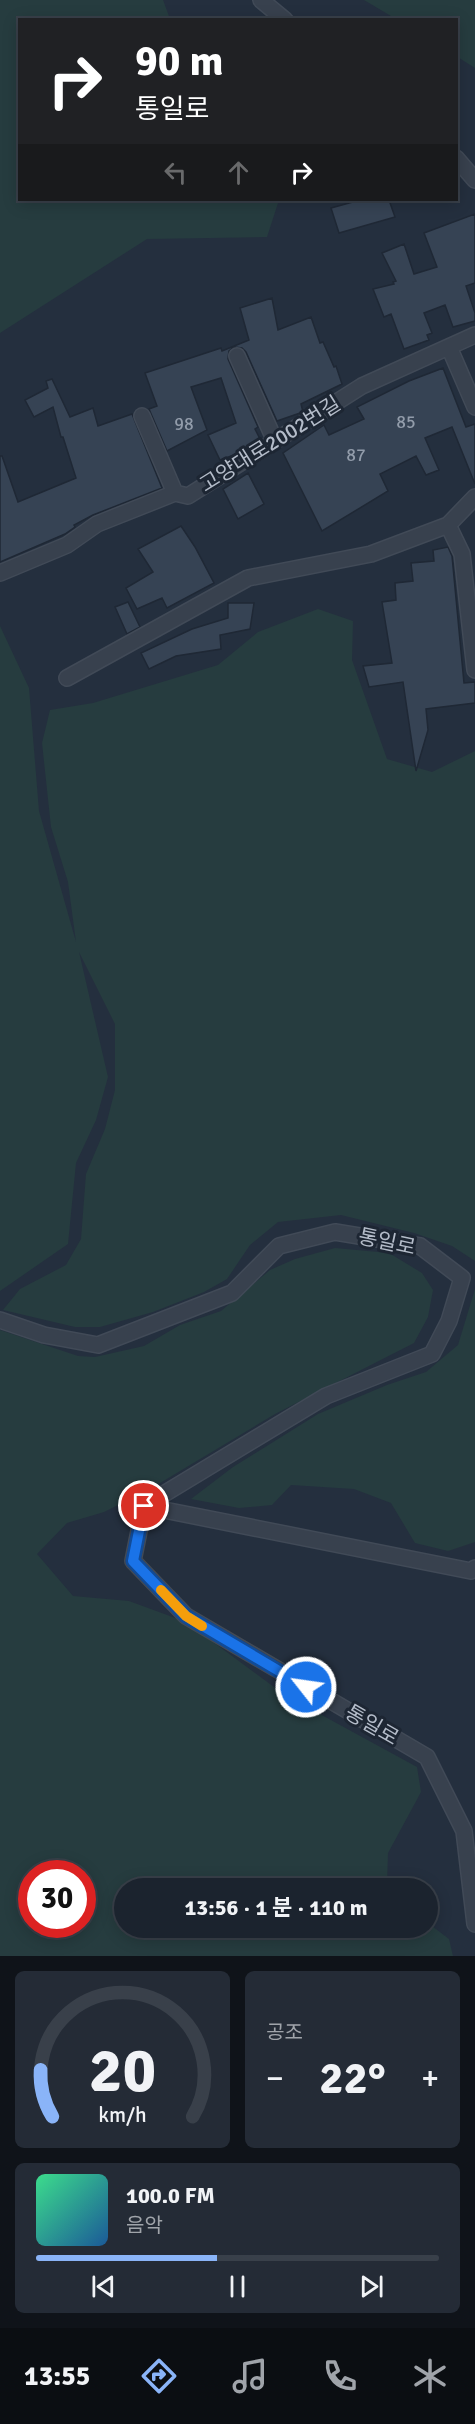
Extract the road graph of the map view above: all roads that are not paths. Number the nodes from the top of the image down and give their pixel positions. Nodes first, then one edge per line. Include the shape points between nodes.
1 (261, 0) edge
2 (283, 18) edge
3 (458, 160) edge
4 (475, 180) edge
5 (475, 335) edge
6 (449, 347) junction
7 (237, 356) dead end
8 (475, 407) edge
9 (142, 416) dead end
10 (275, 441) junction
11 (175, 493) junction
12 (475, 497) edge
13 (448, 525) junction
14 (0, 573) edge
15 (475, 670) edge
16 (67, 678) dead end
17 (0, 1320) edge
18 (144, 1506) junction
19 (475, 1568) edge
20 (475, 1924) edge

1 - 2 street
3 - 4 street
5 - 6 street, 고양대로2002번길
6 - 8 street
6 - 10 street, 고양대로2002번길 via 362,386
7 - 10 street
9 - 11 street
10 - 11 street, 고양대로2002번길 via 188,496
11 - 14 street, 고양대로2002번길 via 97,524 67,545
12 - 13 street
13 - 15 street via 462,554
13 - 16 street via 371,554 248,578
17 - 18 street, 통일로 via 44,1335 98,1345 232,1293 279,1246 335,1232 420,1246 462,1278 449,1321 432,1354 326,1396
18 - 19 street via 471,1571
18 - 20 street, 통일로 via 133,1561 186,1616 427,1757 464,1831

